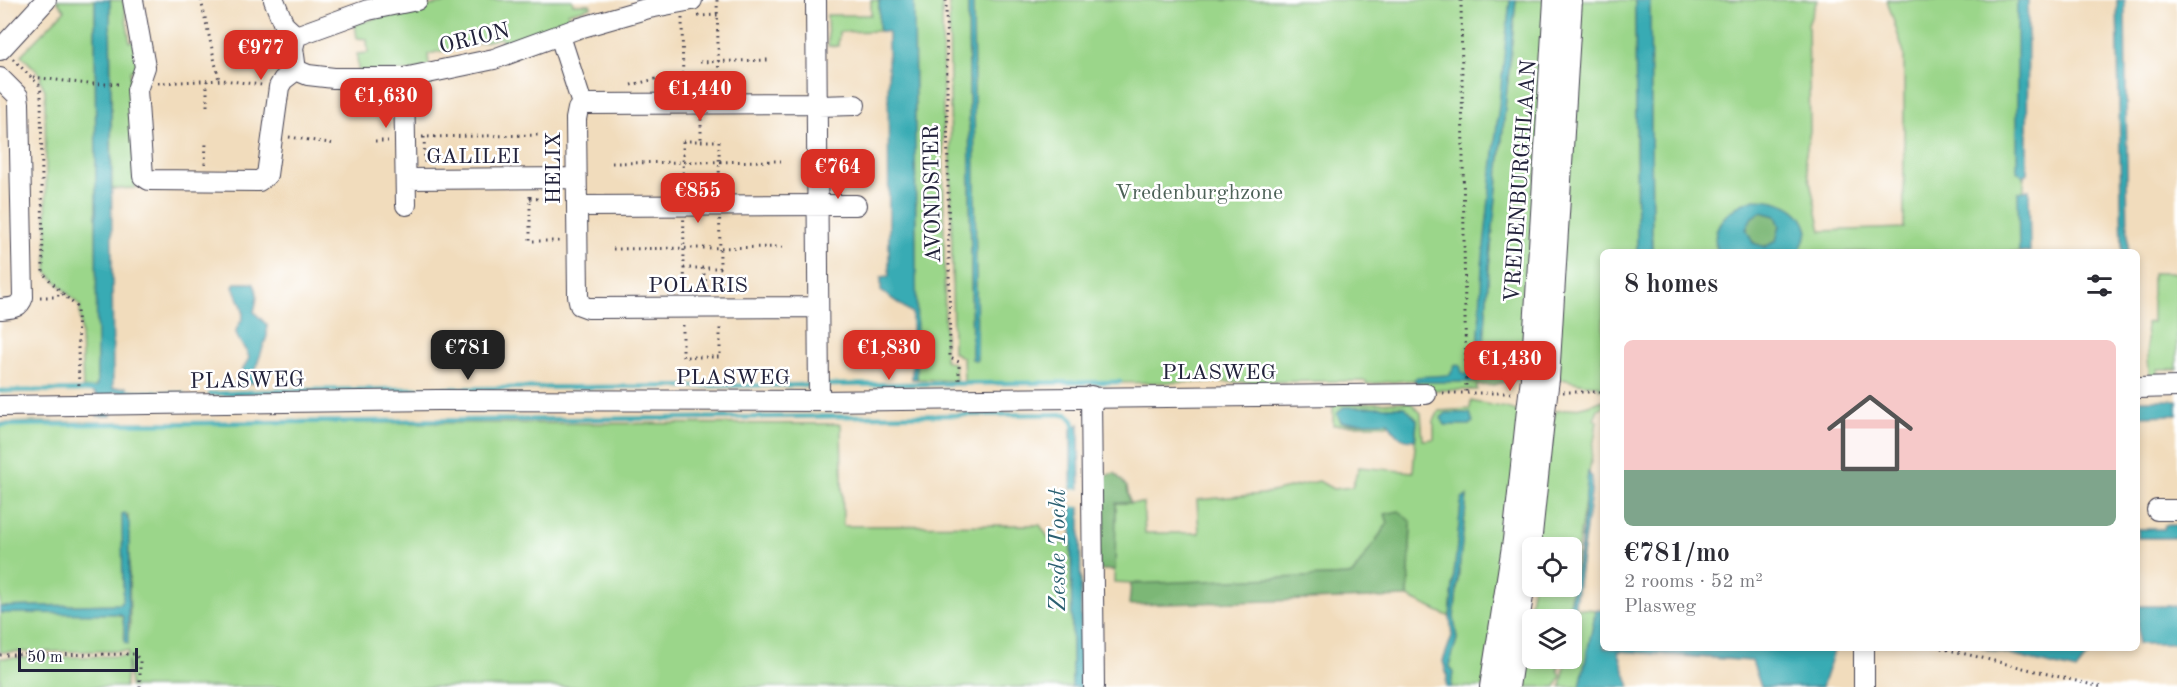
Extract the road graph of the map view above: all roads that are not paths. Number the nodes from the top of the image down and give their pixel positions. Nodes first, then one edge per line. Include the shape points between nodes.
1 (46, 0) edge
2 (133, 0) edge
3 (274, 0) edge
4 (417, 0) edge
5 (816, 0) edge
6 (1554, 0) edge
7 (1572, 0) edge
8 (687, 1) edge
9 (296, 36) junction
10 (560, 36) junction
11 (0, 50) edge
12 (296, 70) junction
13 (0, 78) edge
14 (404, 78) junction
15 (582, 104) junction
16 (818, 104) junction
17 (855, 105) dead end
18 (406, 179) junction
19 (576, 194) junction
20 (406, 205) dead end
21 (819, 205) junction
22 (856, 205) dead end
23 (580, 305) joint
24 (818, 307) junction
25 (0, 309) edge
26 (1540, 379) junction
27 (2177, 387) edge
28 (2140, 388) edge
29 (1426, 394) road end
30 (1091, 396) junction
31 (819, 401) junction
32 (0, 406) edge
33 (1536, 411) junction
34 (2157, 510) dead end
35 (2177, 510) edge
36 (1864, 651) edge
37 (1094, 687) edge
38 (1490, 687) edge
39 (1509, 687) edge
40 (1864, 687) edge

1 - 11 street
2 - 12 street via 145,67 139,84 145,179 264,179 279,87
3 - 9 street via 284,25
4 - 9 street via 368,10
5 - 16 street
6 - 26 street, VREDENBURGHLAAN
7 - 26 street, VREDENBURGHLAAN
8 - 10 street, ORION via 649,8
9 - 12 street
10 - 14 street, ORION via 494,59
10 - 15 street, HELIX
12 - 14 street, ORION via 334,78
13 - 25 street via 18,96 19,103 22,301 14,308
14 - 18 street
15 - 16 street
15 - 19 street, HELIX via 576,119
16 - 17 street
16 - 21 street
18 - 19 street, GALILEI via 529,178
18 - 20 street
19 - 21 street, GALILEI
19 - 23 street, HELIX
21 - 22 street, GALILEI
21 - 24 street
23 - 24 street, POLARIS
24 - 31 street
26 - 33 street, VREDENBURGHLAAN, bridge
27 - 28 street
29 - 30 street, PLASWEG
30 - 31 street, PLASWEG
30 - 37 street
31 - 32 street, PLASWEG via 438,400
33 - 38 street, VREDENBURGHLAAN
33 - 39 street, VREDENBURGHLAAN via 1522,614
34 - 35 street
36 - 40 street

